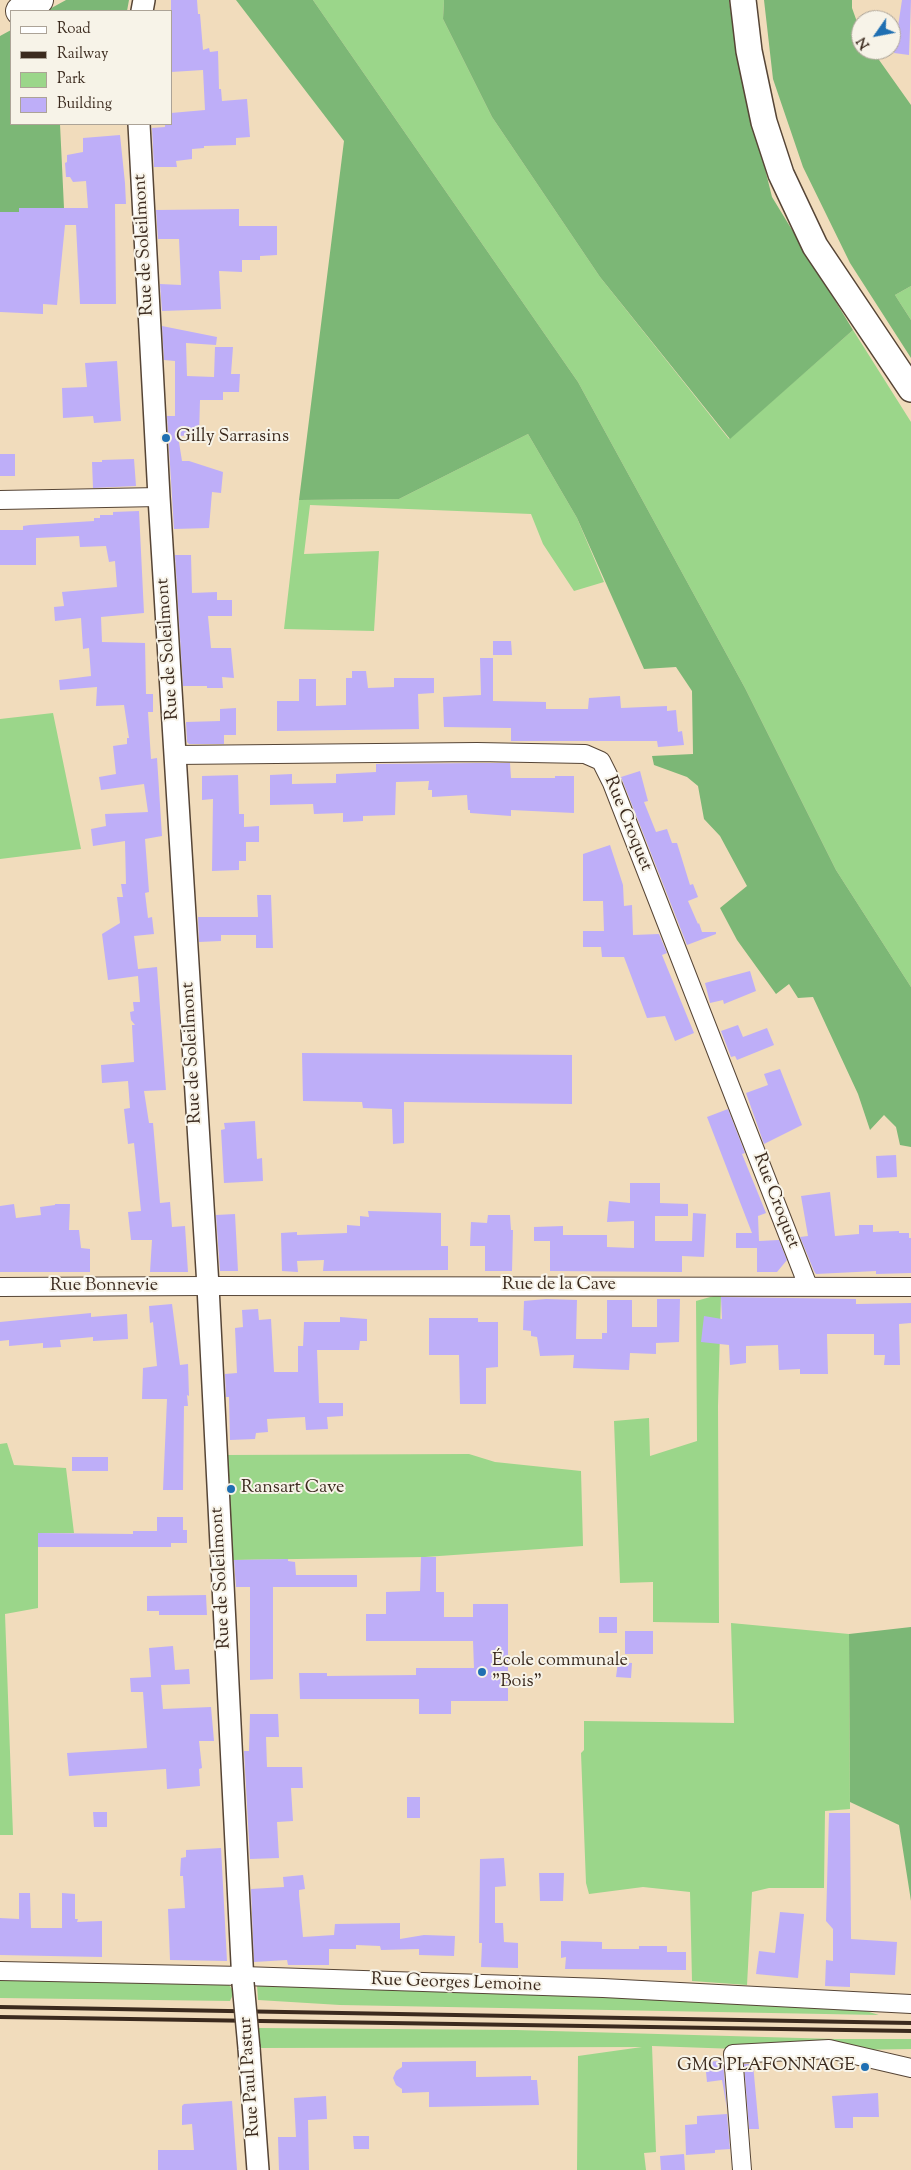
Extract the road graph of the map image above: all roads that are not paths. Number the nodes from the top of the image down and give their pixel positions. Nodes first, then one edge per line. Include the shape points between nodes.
1 (39, 0) edge
2 (743, 0) edge
3 (22, 10) edge
4 (139, 125) edge
5 (911, 389) edge
6 (159, 497) junction
7 (0, 500) edge
8 (175, 755) junction
9 (208, 1286) junction
10 (808, 1286) junction
11 (0, 1287) edge
12 (911, 1287) edge
13 (0, 1971) edge
14 (243, 1980) junction
15 (911, 2004) edge
16 (911, 2068) edge
17 (258, 2170) edge
18 (742, 2170) edge

1 - 3 highway
2 - 5 main road via 749,51 764,122 781,174 815,246
4 - 6 street, Rue de Soleilmont
6 - 7 street
6 - 8 street, Rue de Soleilmont
8 - 9 street, Rue de Soleilmont
8 - 10 street, Rue Croquet via 477,752 586,754 601,762
9 - 10 street, Rue de la Cave
9 - 11 street, Rue Bonnevie
9 - 14 street, Rue de Soleilmont
10 - 12 street, Rue de la Cave
13 - 14 street, Rue Georges Lemoine
14 - 15 street, Rue Georges Lemoine via 603,1988
14 - 17 street, Rue Paul Pastur, bridge
16 - 18 street via 829,2049 733,2054

